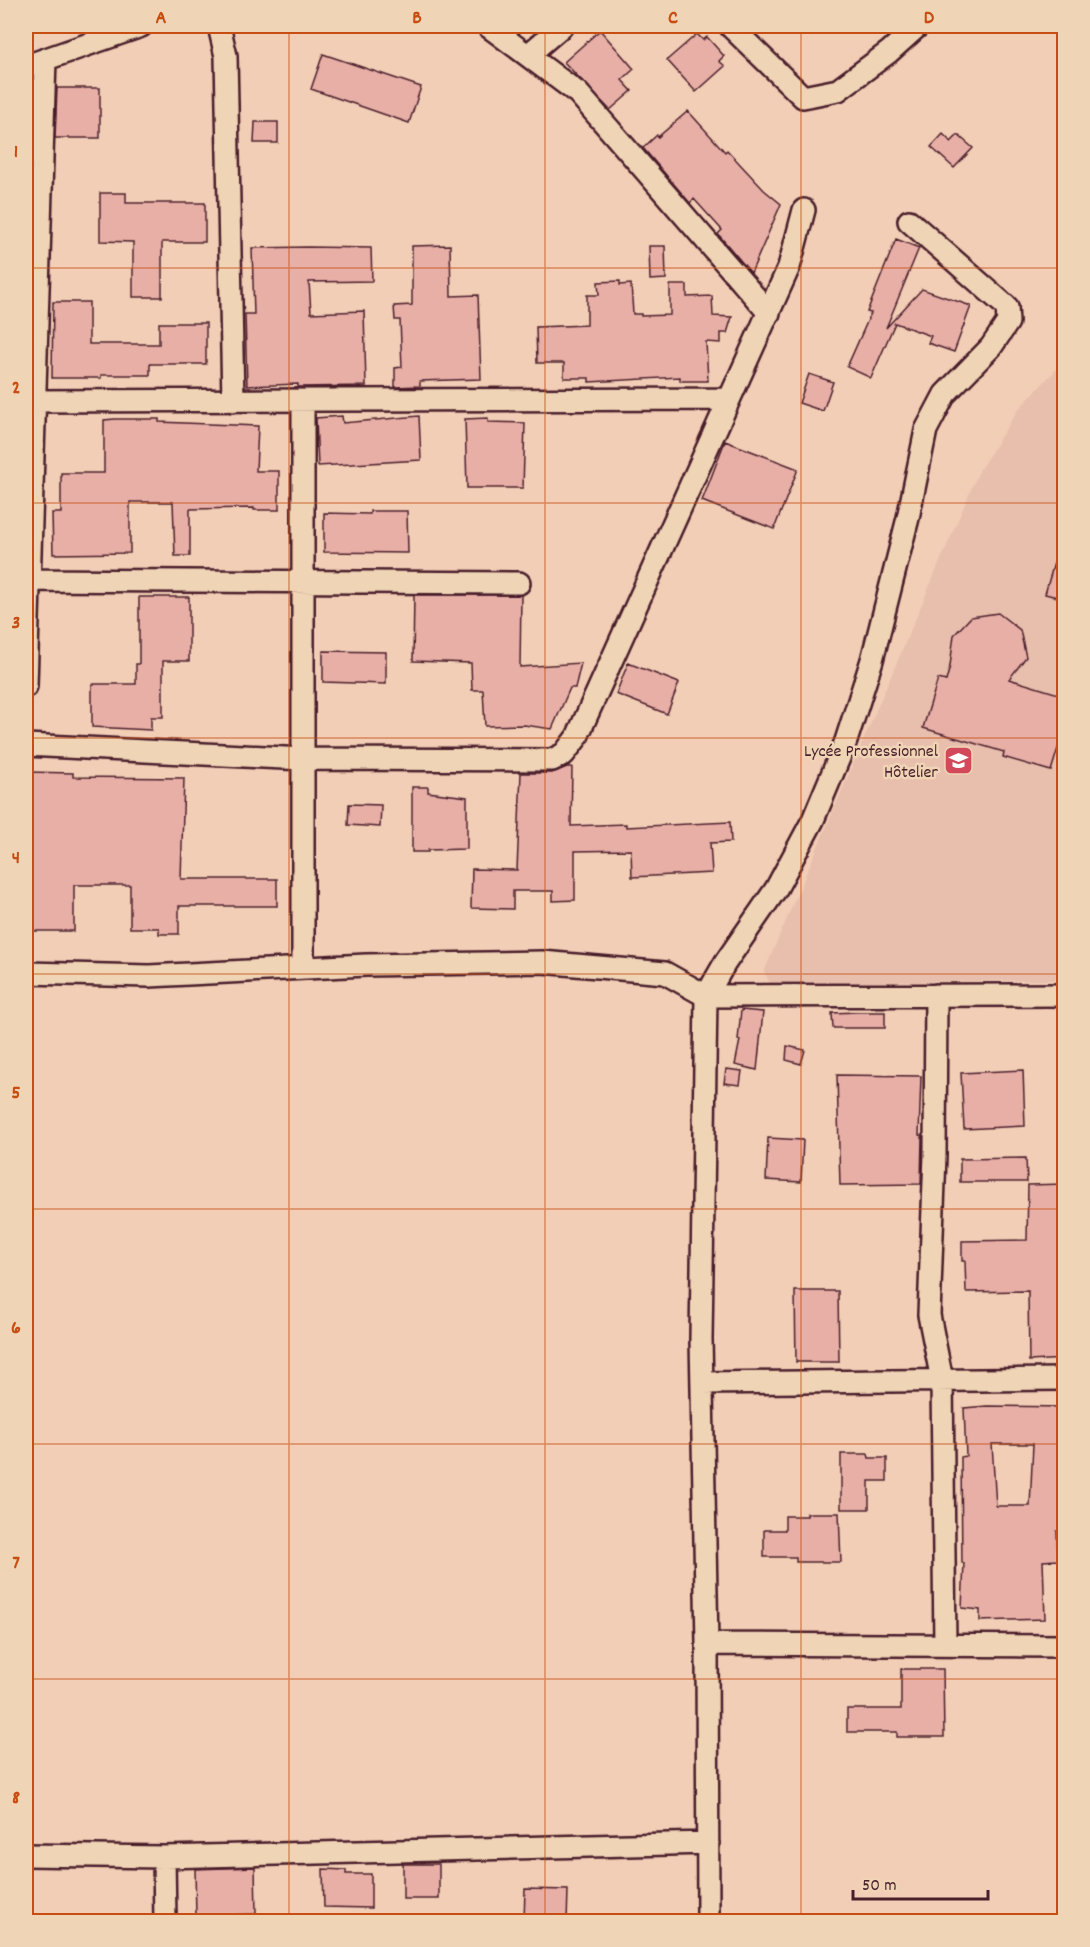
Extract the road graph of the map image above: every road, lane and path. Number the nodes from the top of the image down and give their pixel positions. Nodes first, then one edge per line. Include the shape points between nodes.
1 (141, 26) edge
2 (219, 26) edge
3 (488, 26) edge
4 (562, 26) edge
5 (730, 26) edge
6 (918, 26) edge
7 (528, 55) junction
8 (45, 59) junction
9 (26, 66) edge
10 (804, 210) dead end
11 (909, 221) dead end
12 (769, 313) junction
13 (729, 399) junction
14 (30, 401) edge
15 (233, 401) junction
16 (303, 401) junction
17 (30, 580) junction
18 (304, 582) junction
19 (519, 582) dead end
20 (26, 686) edge
21 (26, 745) edge
22 (304, 759) junction
23 (303, 968) junction
24 (26, 973) edge
25 (936, 994) junction
26 (1065, 995) edge
27 (706, 996) junction
28 (1065, 1379) edge
29 (942, 1380) junction
30 (702, 1383) junction
31 (707, 1644) junction
32 (945, 1645) junction
33 (1065, 1646) edge
34 (708, 1843) junction
35 (26, 1855) edge
36 (164, 1857) junction
37 (165, 1922) edge
38 (708, 1922) edge

1 - 8 street
2 - 15 street via 226,56
3 - 7 street
4 - 7 street
5 - 6 street via 804,97 838,90
7 - 12 street via 578,93
8 - 9 street
8 - 14 street
10 - 12 street via 789,267
11 - 27 street via 1007,308 1008,322 992,346 945,394 926,430 872,660 846,741 813,820 776,889
12 - 13 street
13 - 16 street
13 - 22 street via 577,737 564,754 552,760
14 - 15 street
14 - 17 street
15 - 16 street
16 - 18 street
17 - 18 street
17 - 20 street
18 - 19 street
18 - 22 street
21 - 22 street
22 - 23 street
23 - 24 street via 149,976
23 - 27 street via 542,962 665,973
25 - 26 street
25 - 27 street
25 - 29 street via 929,1315
27 - 30 street
28 - 29 street
29 - 30 street
29 - 32 street
30 - 31 street
31 - 32 street
31 - 34 street
32 - 33 street
34 - 36 street
34 - 38 street
35 - 36 street
36 - 37 street

